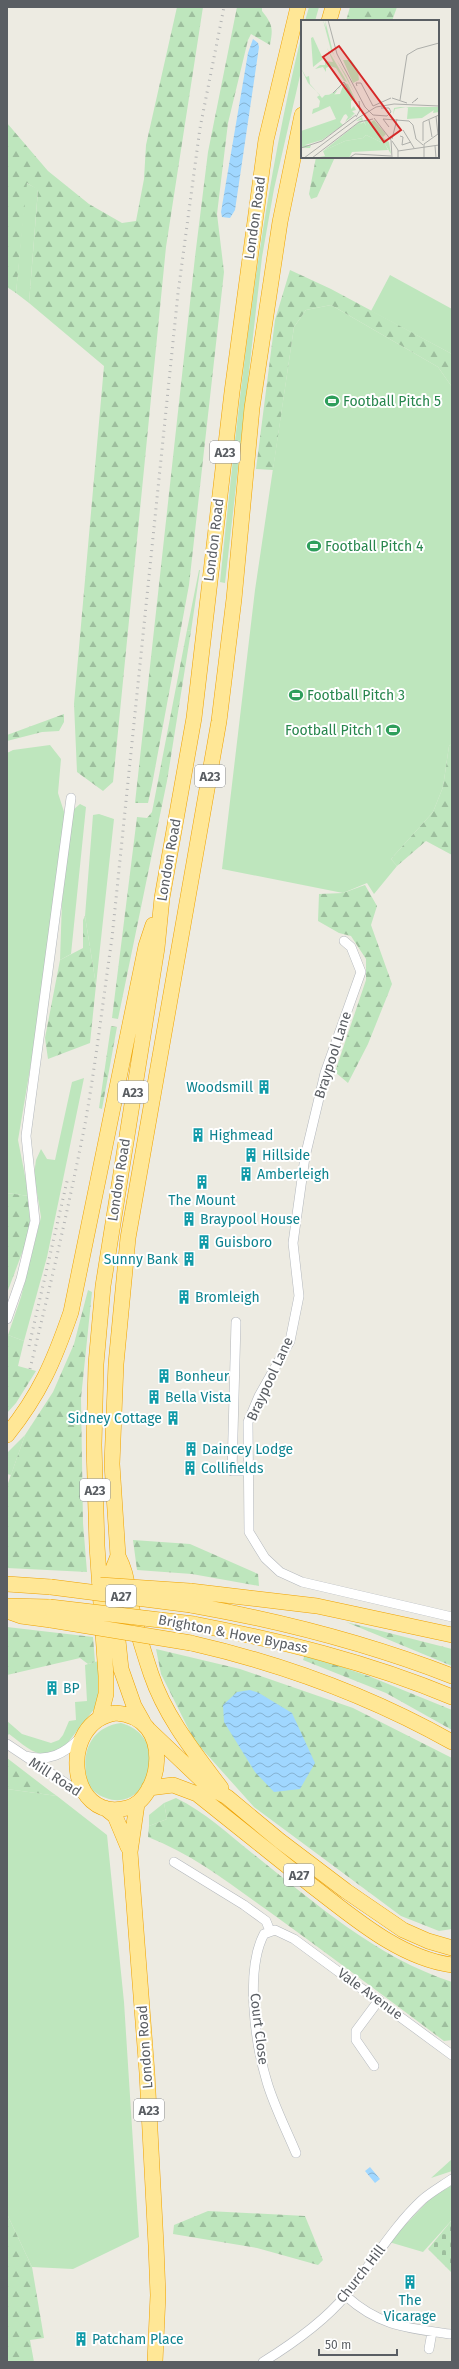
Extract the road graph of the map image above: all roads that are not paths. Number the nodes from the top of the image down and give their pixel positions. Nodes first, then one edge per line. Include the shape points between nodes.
1 (298, 7) edge
2 (334, 7) edge
3 (329, 20) edge
4 (301, 120) edge
5 (71, 798) dead end
6 (162, 898) junction
7 (344, 941) dead end
8 (7, 1319) edge
9 (236, 1322) dead end
10 (7, 1435) edge
11 (248, 1471) junction
12 (118, 1556) junction
13 (7, 1584) edge
14 (191, 1598) junction
15 (7, 1606) edge
16 (7, 1611) edge
17 (51, 1614) junction
18 (452, 1617) edge
19 (452, 1635) edge
20 (452, 1676) edge
21 (452, 1697) edge
22 (100, 1717) junction
23 (146, 1726) junction
24 (82, 1737) junction
25 (452, 1742) edge
26 (7, 1744) edge
27 (23, 1755) junction
28 (149, 1788) junction
29 (228, 1797) junction
30 (88, 1798) junction
31 (137, 1804) junction
32 (105, 1808) junction
33 (130, 1852) junction
34 (174, 1862) dead end
35 (270, 1931) junction
36 (452, 1948) edge
37 (452, 1966) edge
38 (379, 2000) junction
39 (450, 2051) edge
40 (374, 2066) dead end
41 (296, 2153) dead end
42 (452, 2179) edge
43 (346, 2296) junction
44 (432, 2332) junction
45 (450, 2334) dead end
46 (429, 2349) dead end
47 (155, 2362) edge
48 (263, 2362) edge

1 - 6 highway, London Road / A23 via 266,140 232,392 194,718
2 - 3 highway
4 - 12 highway, London Road / A23 via 280,222 252,408 234,599 219,721 128,1238 116,1364 112,1464
5 - 8 street via 26,1136 35,1221 21,1279
6 - 10 highway via 146,946 71,1312 54,1360 28,1409
6 - 22 highway, London Road / A23 via 102,1286 96,1364 96,1530 106,1694
7 - 11 street, Braypool Lane via 351,947 361,972 325,1073 309,1139 293,1243 299,1296 290,1340 259,1396 248,1422
9 - 11 street via 232,1471
11 - 18 street, Braypool Lane via 248,1532 265,1558 280,1572 302,1582
12 - 23 highway, London Road / A23 via 111,1574 121,1669 129,1694
12 - 29 highway via 126,1574 129,1599 147,1663 165,1706 190,1748
13 - 14 highway, A27, bridge via 51,1587 117,1585
14 - 19 highway, A27 via 316,1606
14 - 20 highway, Brighton & Hove Bypass / A27 via 361,1644
15 - 17 highway, Brighton & Hove Bypass / A27
16 - 17 highway, A27 via 21,1616
17 - 21 highway, Brighton & Hove Bypass / A27, bridge via 194,1624 306,1648 367,1665
17 - 25 highway, A27, bridge via 191,1643 305,1674 417,1722
22 - 23 highway via 124,1714
22 - 24 highway
23 - 28 highway via 156,1745 157,1754 154,1776
23 - 29 highway, A27 via 210,1787
24 - 27 street, Mill Road via 69,1749 50,1758
24 - 30 highway via 77,1771 82,1790
26 - 27 street, Mill Road
27 - 30 street, Mill Road
28 - 31 highway
28 - 37 highway, A27 via 173,1785 197,1794 348,1913 402,1948 436,1963
29 - 36 highway, A27 via 280,1841 390,1922 428,1941
30 - 32 highway
31 - 32 highway via 127,1808
31 - 33 highway, London Road / A23
32 - 33 highway, London Road / A23 via 115,1816
33 - 47 highway, London Road / A23 via 147,2073 156,2245 158,2295
34 - 35 street via 244,1905 266,1921
35 - 38 street, Vale Avenue via 275,1930 294,1939
35 - 41 street, Court Close via 264,1934 257,1951 253,2000 267,2082
38 - 39 street, Vale Avenue
38 - 40 street via 356,2031 356,2040
42 - 43 street, Church Hill via 422,2200 383,2245
43 - 44 street via 360,2309 388,2324
43 - 48 street, Church Hill via 306,2332
44 - 45 street
44 - 46 street

